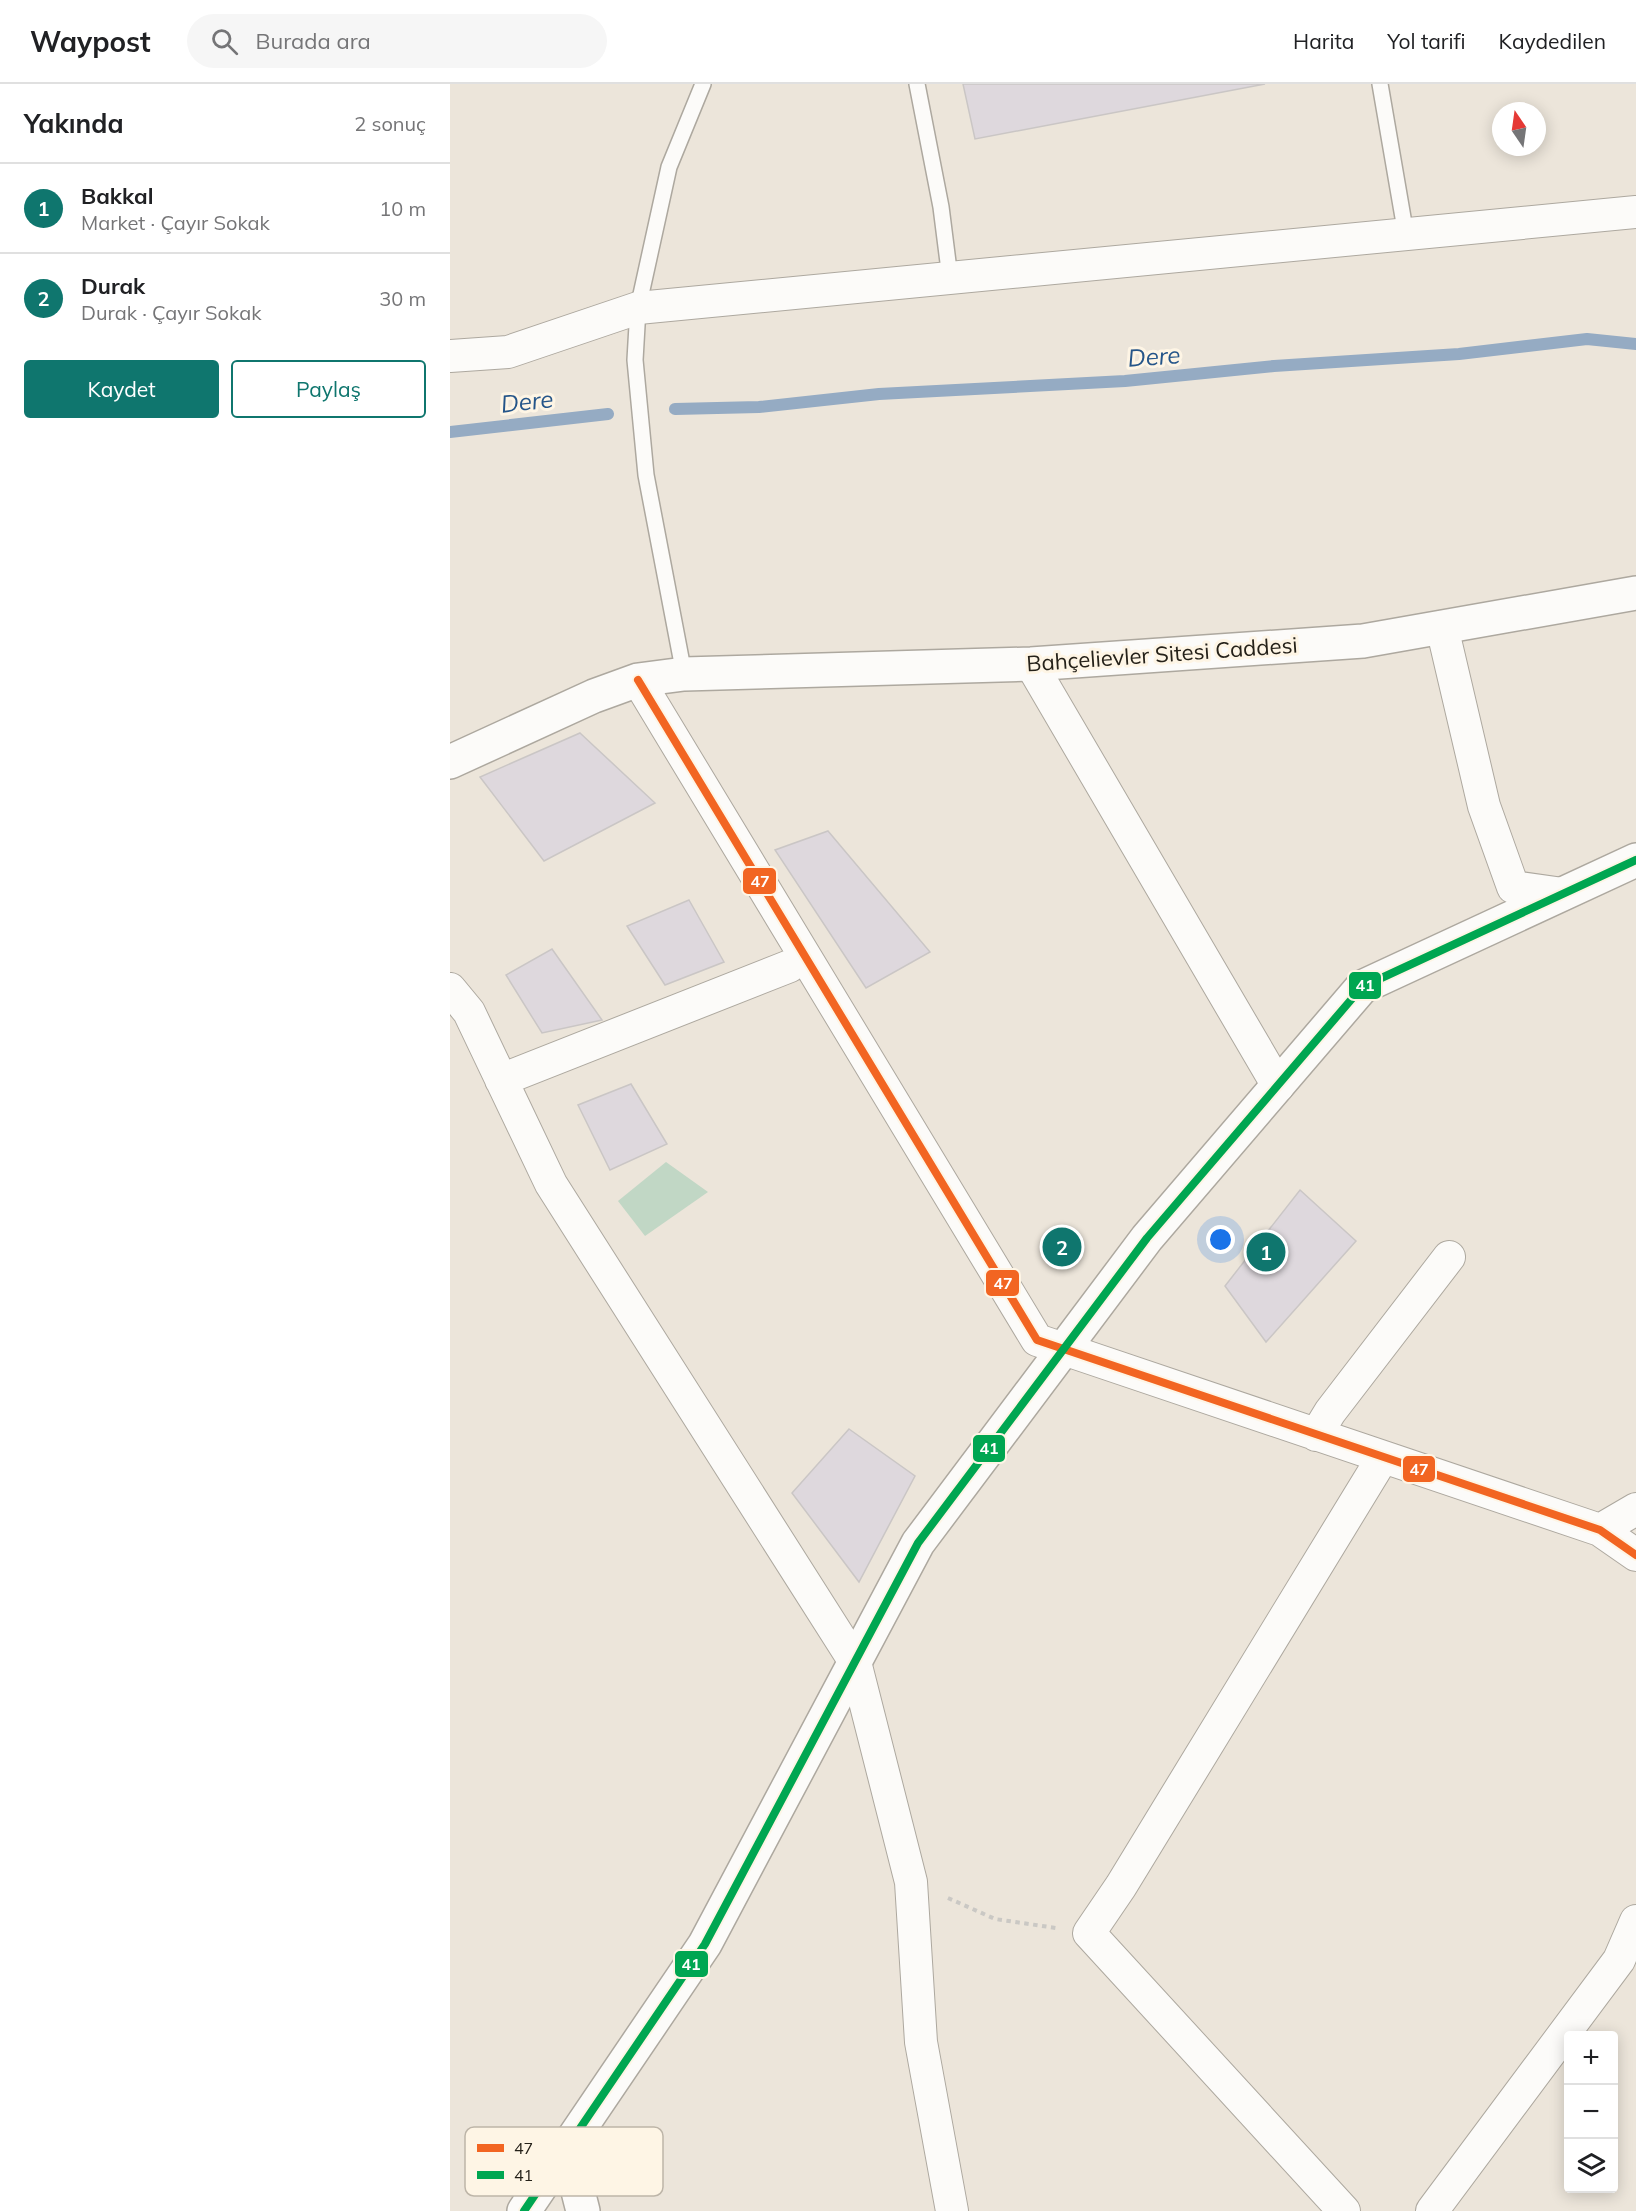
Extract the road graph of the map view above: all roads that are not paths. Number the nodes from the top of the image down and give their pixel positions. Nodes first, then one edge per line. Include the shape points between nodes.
1 (703, 84) edge
2 (917, 84) edge
3 (1380, 84) edge
4 (1636, 212) edge
5 (1406, 235) junction
6 (950, 278) junction
7 (638, 308) junction
8 (450, 356) edge
9 (1636, 593) edge
10 (1442, 627) junction
11 (1031, 664) junction
12 (684, 674) junction
13 (638, 680) junction
14 (450, 762) edge
15 (1636, 860) edge
16 (1563, 894) junction
17 (790, 966) dead end
18 (450, 989) edge
19 (501, 1080) junction
20 (1278, 1086) junction
21 (1449, 1257) dead end
22 (1063, 1350) junction
23 (1317, 1435) junction
24 (1383, 1457) junction
25 (1636, 1509) edge
26 (1600, 1530) junction
27 (1636, 1555) edge
28 (855, 1662) junction
29 (1636, 1921) edge
30 (1628, 1963) edge
31 (581, 2127) edge
32 (534, 2196) edge
33 (579, 2196) edge
34 (524, 2211) edge
35 (583, 2211) edge
36 (952, 2211) edge
37 (1344, 2211) edge
38 (1432, 2211) edge

1 - 7 lane via 669,167
2 - 6 lane via 941,207
3 - 5 lane
4 - 5 street
5 - 6 street
6 - 7 street
7 - 8 street via 508,352
7 - 12 lane via 635,360 646,475
9 - 10 street, Bahçelievler Sitesi Caddesi
10 - 11 street, Bahçelievler Sitesi Caddesi via 1363,640
10 - 16 street via 1484,806 1513,887
11 - 12 street, Bahçelievler Sitesi Caddesi
11 - 20 street
12 - 13 street, Bahçelievler Sitesi Caddesi
13 - 14 street, Bahçelievler Sitesi Caddesi
13 - 22 street via 1037,1340
15 - 16 street
16 - 20 street via 1362,987
17 - 19 street
18 - 19 street via 469,1012
19 - 28 street via 551,1184
20 - 22 street via 1148,1238
21 - 23 street via 1330,1412
22 - 23 street
22 - 28 street via 918,1543
23 - 24 street
24 - 26 street
24 - 37 street via 1089,1933
25 - 26 street
26 - 27 street
28 - 31 street via 705,1944
28 - 36 street via 911,1882 921,2042
29 - 30 street
30 - 38 street
32 - 34 street
33 - 35 street

